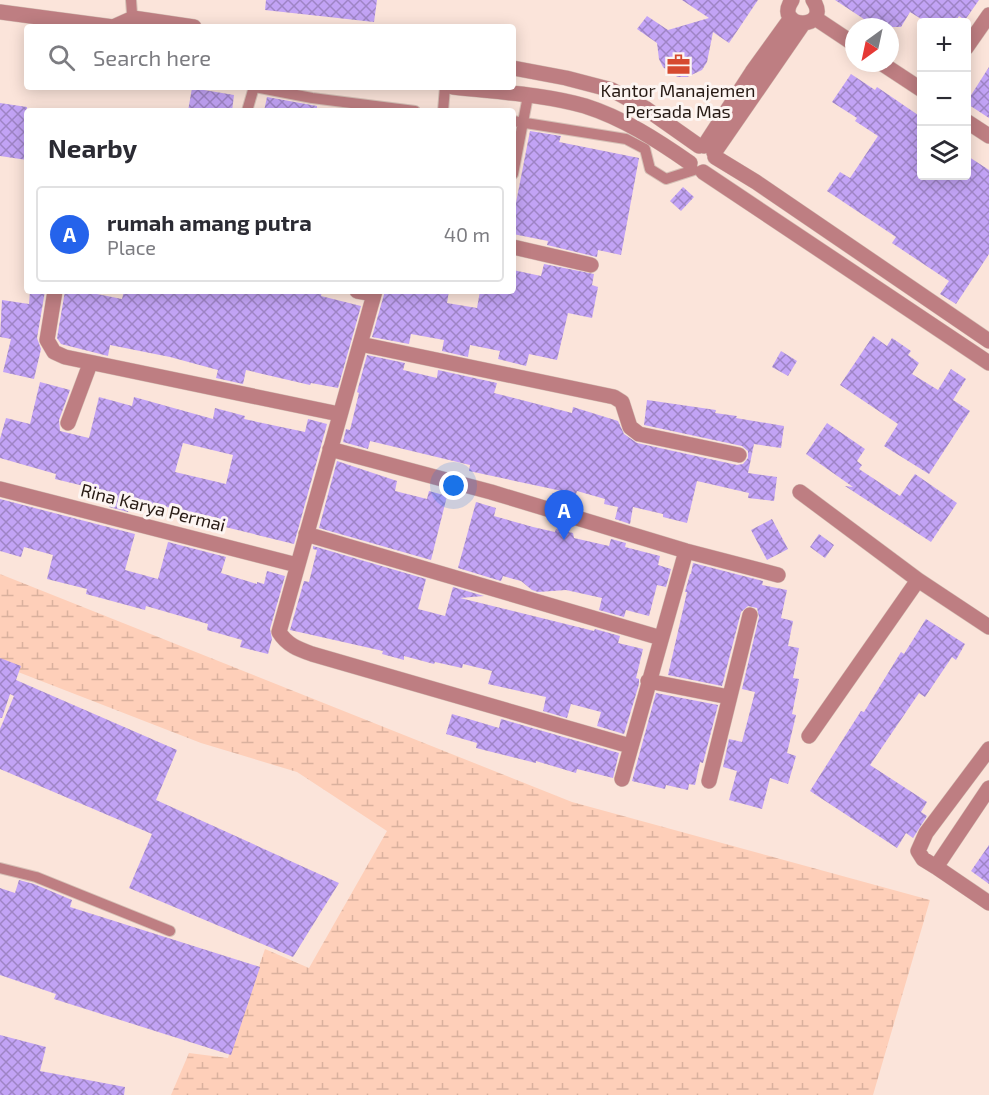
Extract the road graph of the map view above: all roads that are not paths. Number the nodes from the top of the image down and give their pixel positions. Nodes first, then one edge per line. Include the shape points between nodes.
1 (131, 0) edge
2 (792, 0) edge
3 (809, 11) edge
4 (0, 12) edge
5 (989, 15) edge
6 (133, 22) edge
7 (90, 24) edge
8 (157, 24) edge
9 (845, 37) edge
10 (971, 41) edge
11 (516, 69) edge
12 (894, 72) edge
13 (917, 87) edge
14 (253, 90) edge
15 (270, 90) edge
16 (445, 90) edge
17 (478, 90) edge
18 (528, 96) junction
19 (248, 108) edge
20 (391, 108) edge
21 (443, 108) edge
22 (518, 122) edge
23 (971, 124) edge
24 (989, 136) edge
25 (516, 143) edge
26 (708, 151) junction
27 (696, 168) junction
28 (516, 248) edge
29 (591, 265) dead end
30 (55, 294) edge
31 (374, 294) edge
32 (989, 341) edge
33 (360, 344) junction
34 (989, 363) edge
35 (90, 364) junction
36 (339, 414) junction
37 (68, 423) dead end
38 (330, 448) junction
39 (740, 455) dead end
40 (0, 489) edge
41 (801, 492) dead end
42 (306, 534) junction
43 (686, 551) junction
44 (297, 565) junction
45 (778, 575) dead end
46 (918, 580) junction
47 (750, 615) dead end
48 (989, 627) edge
49 (661, 638) junction
50 (648, 681) junction
51 (729, 697) junction
52 (809, 736) dead end
53 (630, 746) junction
54 (989, 749) edge
55 (622, 779) dead end
56 (709, 781) dead end
57 (989, 788) edge
58 (936, 867) junction
59 (0, 868) edge
60 (989, 903) edge
61 (170, 931) dead end

1 - 6 lane
2 - 3 street via 788,9
3 - 9 street
3 - 26 street via 752,72
4 - 7 street
5 - 10 street
6 - 8 street
11 - 26 street via 612,90
12 - 13 street
14 - 19 lane
15 - 20 lane
16 - 21 lane
17 - 18 street
18 - 22 lane
18 - 27 street via 585,106 627,124
22 - 25 lane
22 - 27 lane via 626,139 645,149 650,169 666,179
23 - 24 street
26 - 27 street via 713,166
26 - 27 street via 690,154
26 - 32 street
27 - 34 street
28 - 29 street
30 - 35 street via 47,340 50,347 65,357
31 - 33 street
33 - 36 street
33 - 39 street via 614,397 622,402 630,427 639,434
35 - 36 street
35 - 37 street
36 - 38 street
38 - 42 street
38 - 43 street
40 - 44 street, Rina Karya Permai
41 - 46 street
42 - 44 street
42 - 49 street
43 - 45 street
43 - 49 street
44 - 53 street via 279,632 295,648
46 - 48 street
46 - 52 street
47 - 51 street
49 - 50 street
50 - 51 street
50 - 53 street
51 - 56 street
53 - 55 street
54 - 58 street via 920,844 919,855
57 - 58 street
58 - 60 street
59 - 61 lane via 36,877

